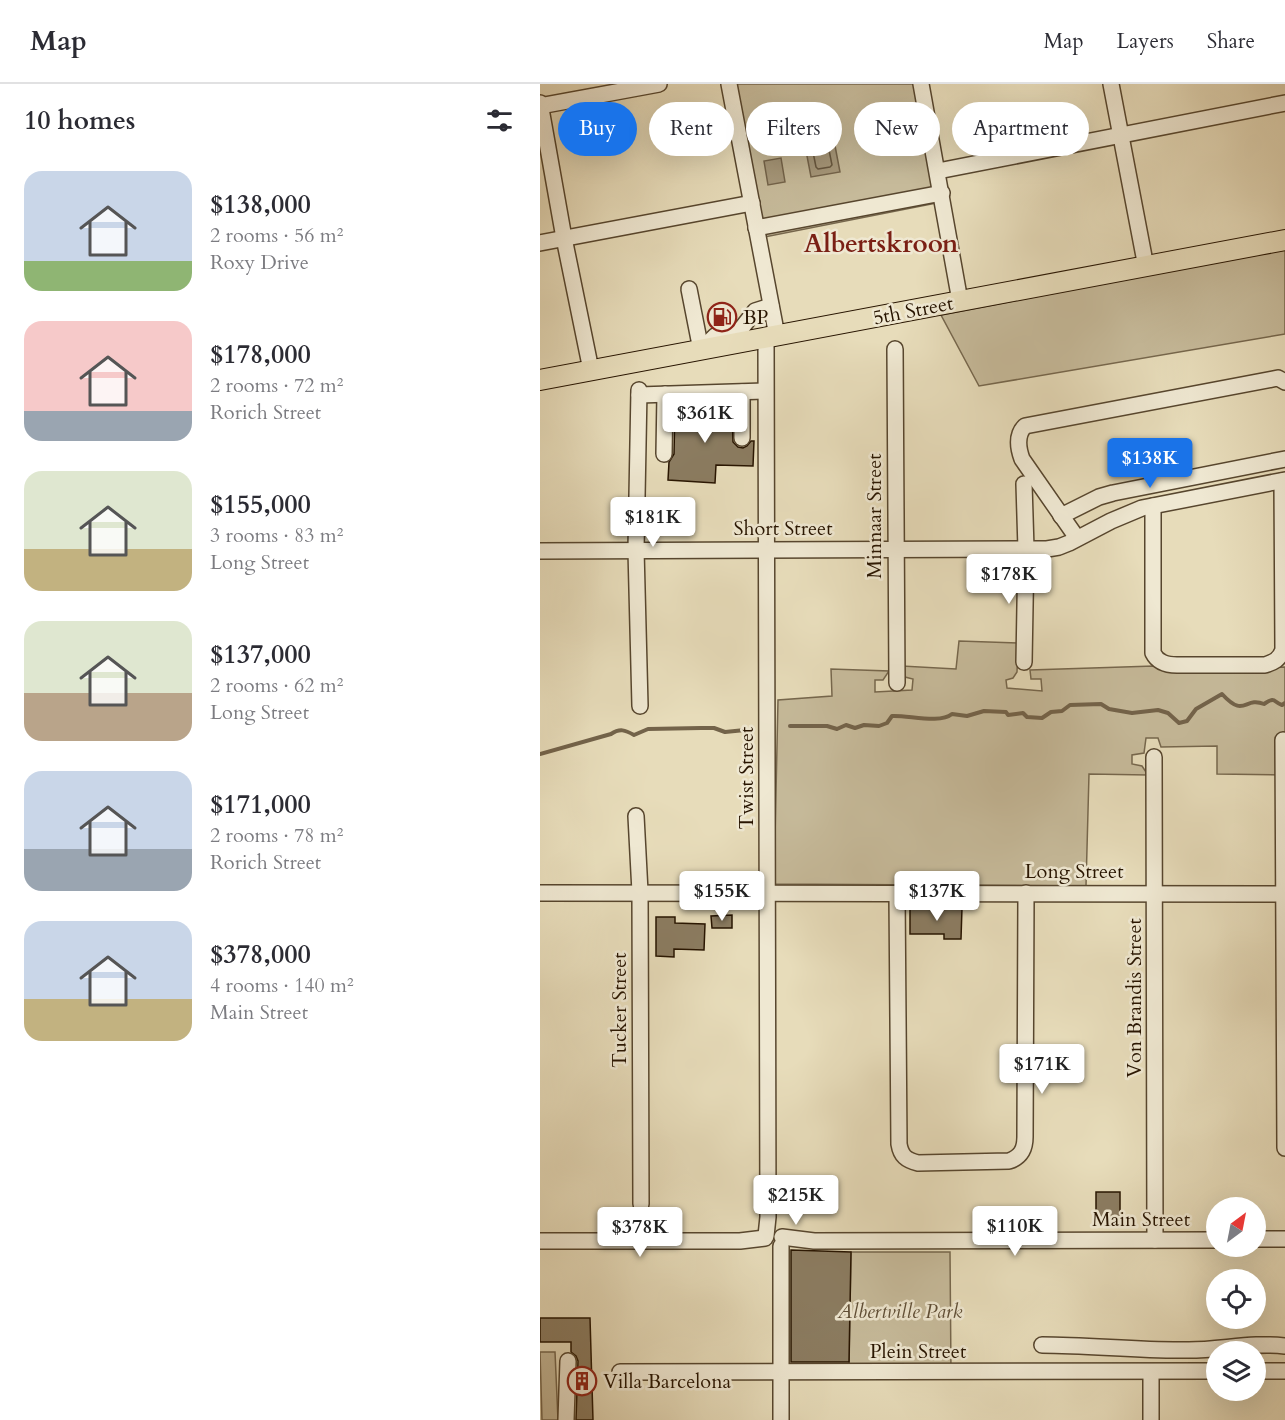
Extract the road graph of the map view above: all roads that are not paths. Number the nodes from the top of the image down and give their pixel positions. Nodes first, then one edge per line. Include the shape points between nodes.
1 (659, 84) edge
2 (729, 84) edge
3 (921, 84) edge
4 (1110, 84) edge
5 (1285, 103) edge
6 (540, 105) edge
7 (1120, 134) junction
8 (939, 171) junction
9 (942, 193) junction
10 (752, 203) junction
11 (756, 228) junction
12 (564, 238) junction
13 (1285, 240) edge
14 (540, 243) edge
15 (1146, 267) junction
16 (689, 289) dead end
17 (960, 301) junction
18 (771, 306) junction
19 (771, 337) junction
20 (704, 349) junction
21 (895, 349) dead end
22 (591, 370) junction
23 (540, 380) edge
24 (1285, 382) edge
25 (765, 391) junction
26 (742, 392) junction
27 (665, 394) junction
28 (742, 438) dead end
29 (664, 454) dead end
30 (1285, 459) edge
31 (1283, 481) edge
32 (1024, 484) dead end
33 (1153, 506) junction
34 (1061, 516) junction
35 (1077, 538) junction
36 (895, 549) junction
37 (1026, 549) junction
38 (636, 550) junction
39 (766, 550) junction
40 (540, 551) edge
41 (1024, 662) dead end
42 (897, 683) dead end
43 (640, 706) dead end
44 (1283, 740) dead end
45 (1154, 756) dead end
46 (636, 816) dead end
47 (640, 892) junction
48 (1026, 892) junction
49 (1154, 892) junction
50 (540, 893) edge
51 (768, 894) junction
52 (897, 894) junction
53 (1284, 894) edge
54 (1285, 1079) edge
55 (1285, 1148) edge
56 (641, 1204) dead end
57 (1266, 1239) edge
58 (1285, 1239) edge
59 (1155, 1240) junction
60 (1206, 1240) edge
61 (540, 1241) edge
62 (775, 1244) junction
63 (1042, 1345) dead end
64 (1285, 1346) edge
65 (1173, 1351) junction
66 (568, 1361) dead end
67 (781, 1371) junction
68 (1206, 1371) edge
69 (1266, 1371) edge
70 (1285, 1371) edge
71 (620, 1372) dead end
72 (1151, 1372) junction
73 (1171, 1372) junction
74 (566, 1420) edge
75 (781, 1420) edge
76 (1151, 1420) edge

1 - 6 street
2 - 10 street, Twist Street
3 - 8 street
4 - 7 street
5 - 7 street
6 - 12 street
7 - 8 street
7 - 15 street
8 - 9 street
9 - 11 street
9 - 17 street
10 - 11 street, Twist Street
10 - 12 street
11 - 18 street, Twist Street
12 - 14 street
12 - 22 street
13 - 15 main road, 5th Street
15 - 17 main road, 5th Street
16 - 20 street
17 - 19 main road, 5th Street
18 - 19 street, Twist Street
18 - 20 street via 755,310 741,329 715,336
19 - 20 main road, 5th Street
19 - 25 street, Twist Street
20 - 22 main road, 5th Street
21 - 36 street, Minnaar Street
22 - 23 main road, 5th Street
24 - 34 street via 1278,378 1025,426 1018,436 1022,459
25 - 26 street
25 - 39 street, Twist Street
26 - 27 street
26 - 28 street
27 - 29 street
27 - 38 street via 639,393
30 - 34 street via 1113,493
31 - 33 street, Short Street
31 - 33 street via 1283,650 1280,657 1265,665 1177,666 1155,657
32 - 37 street
33 - 35 street, Short Street
34 - 35 street
35 - 37 street, Short Street via 1059,547
36 - 37 street, Short Street
36 - 39 street, Short Street
36 - 42 street, Minnaar Street
37 - 41 street
38 - 39 street, Short Street
38 - 40 street, Short Street
38 - 43 street
39 - 51 street, Twist Street
44 - 53 street
45 - 49 street, Von Brandis Street
46 - 47 street, Tucker Street
47 - 50 street, Long Street
47 - 51 street, Long Street
47 - 56 street, Tucker Street
48 - 49 street, Long Street
48 - 52 street, Long Street
48 - 52 street via 1023,1152 1009,1161 918,1163 901,1153 898,1144
49 - 53 street, Long Street
49 - 59 street, Von Brandis Street
51 - 52 street, Long Street
51 - 62 street, Twist Street via 768,1217
53 - 54 street
54 - 55 street
57 - 58 street
59 - 60 street, Main Street
59 - 62 street, Main Street via 814,1240
61 - 62 street, Main Street
62 - 67 street, Twist Street
63 - 65 street
64 - 65 street
65 - 73 street
66 - 74 street
67 - 71 street, Plein Street
67 - 72 street, Plein Street
67 - 75 street, Twist Street
68 - 73 street, Plein Street
69 - 70 street
72 - 73 street, Plein Street
72 - 76 street

